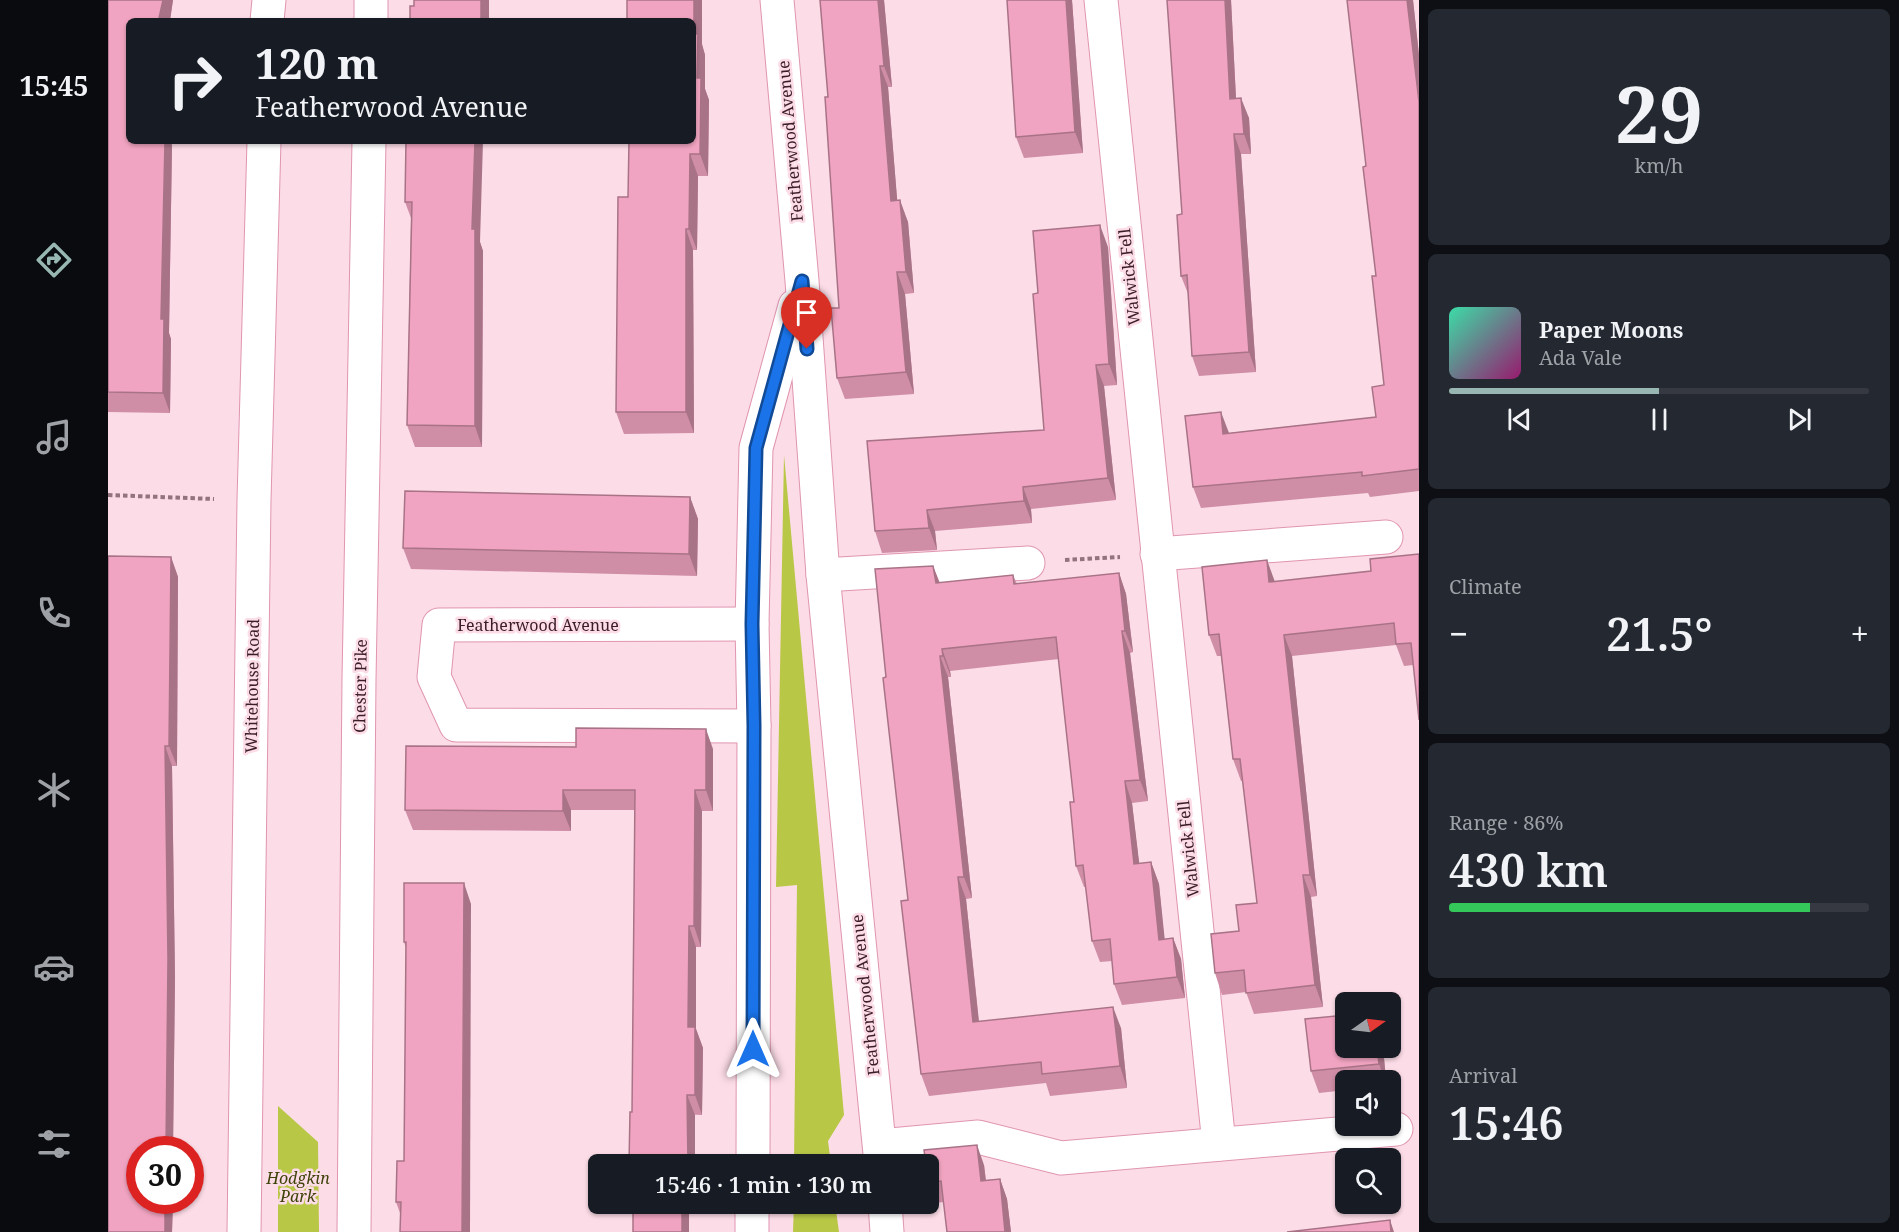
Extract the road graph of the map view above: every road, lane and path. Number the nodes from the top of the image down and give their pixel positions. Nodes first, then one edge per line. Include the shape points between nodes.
1 (269, 0) edge
2 (371, 0) edge
3 (777, 0) edge
4 (1101, 0) edge
5 (267, 18) edge
6 (370, 18) edge
7 (264, 144) edge
8 (369, 144) edge
9 (802, 281) junction
10 (108, 495) edge
11 (254, 500) junction
12 (1386, 537) dead end
13 (1157, 554) junction
14 (1028, 562) joint
15 (823, 575) junction
16 (752, 624) junction
17 (754, 726) junction
18 (1335, 1134) edge
19 (1219, 1144) junction
20 (753, 1154) edge
21 (880, 1154) edge
22 (885, 1154) edge
23 (752, 1214) edge
24 (886, 1214) edge
25 (244, 1232) edge
26 (354, 1232) edge
27 (752, 1232) edge
28 (887, 1232) edge

1 - 5 street
2 - 6 street
3 - 9 street, Featherwood Avenue
4 - 13 street, Walwick Fell
7 - 11 street, Whitehouse Road
8 - 26 street, Chester Pike
9 - 15 street, Featherwood Avenue
9 - 16 street, Featherwood Avenue via 756,448
10 - 11 path
11 - 25 street, Whitehouse Road
12 - 13 street
13 - 14 path
13 - 19 street, Walwick Fell
14 - 15 street
15 - 21 street, Featherwood Avenue
16 - 17 street, Featherwood Avenue
16 - 17 street, Featherwood Avenue via 439,625 434,677 456,725
17 - 20 street, Featherwood Avenue
18 - 19 street
19 - 22 street via 1061,1158 978,1137
23 - 27 street
24 - 28 street

